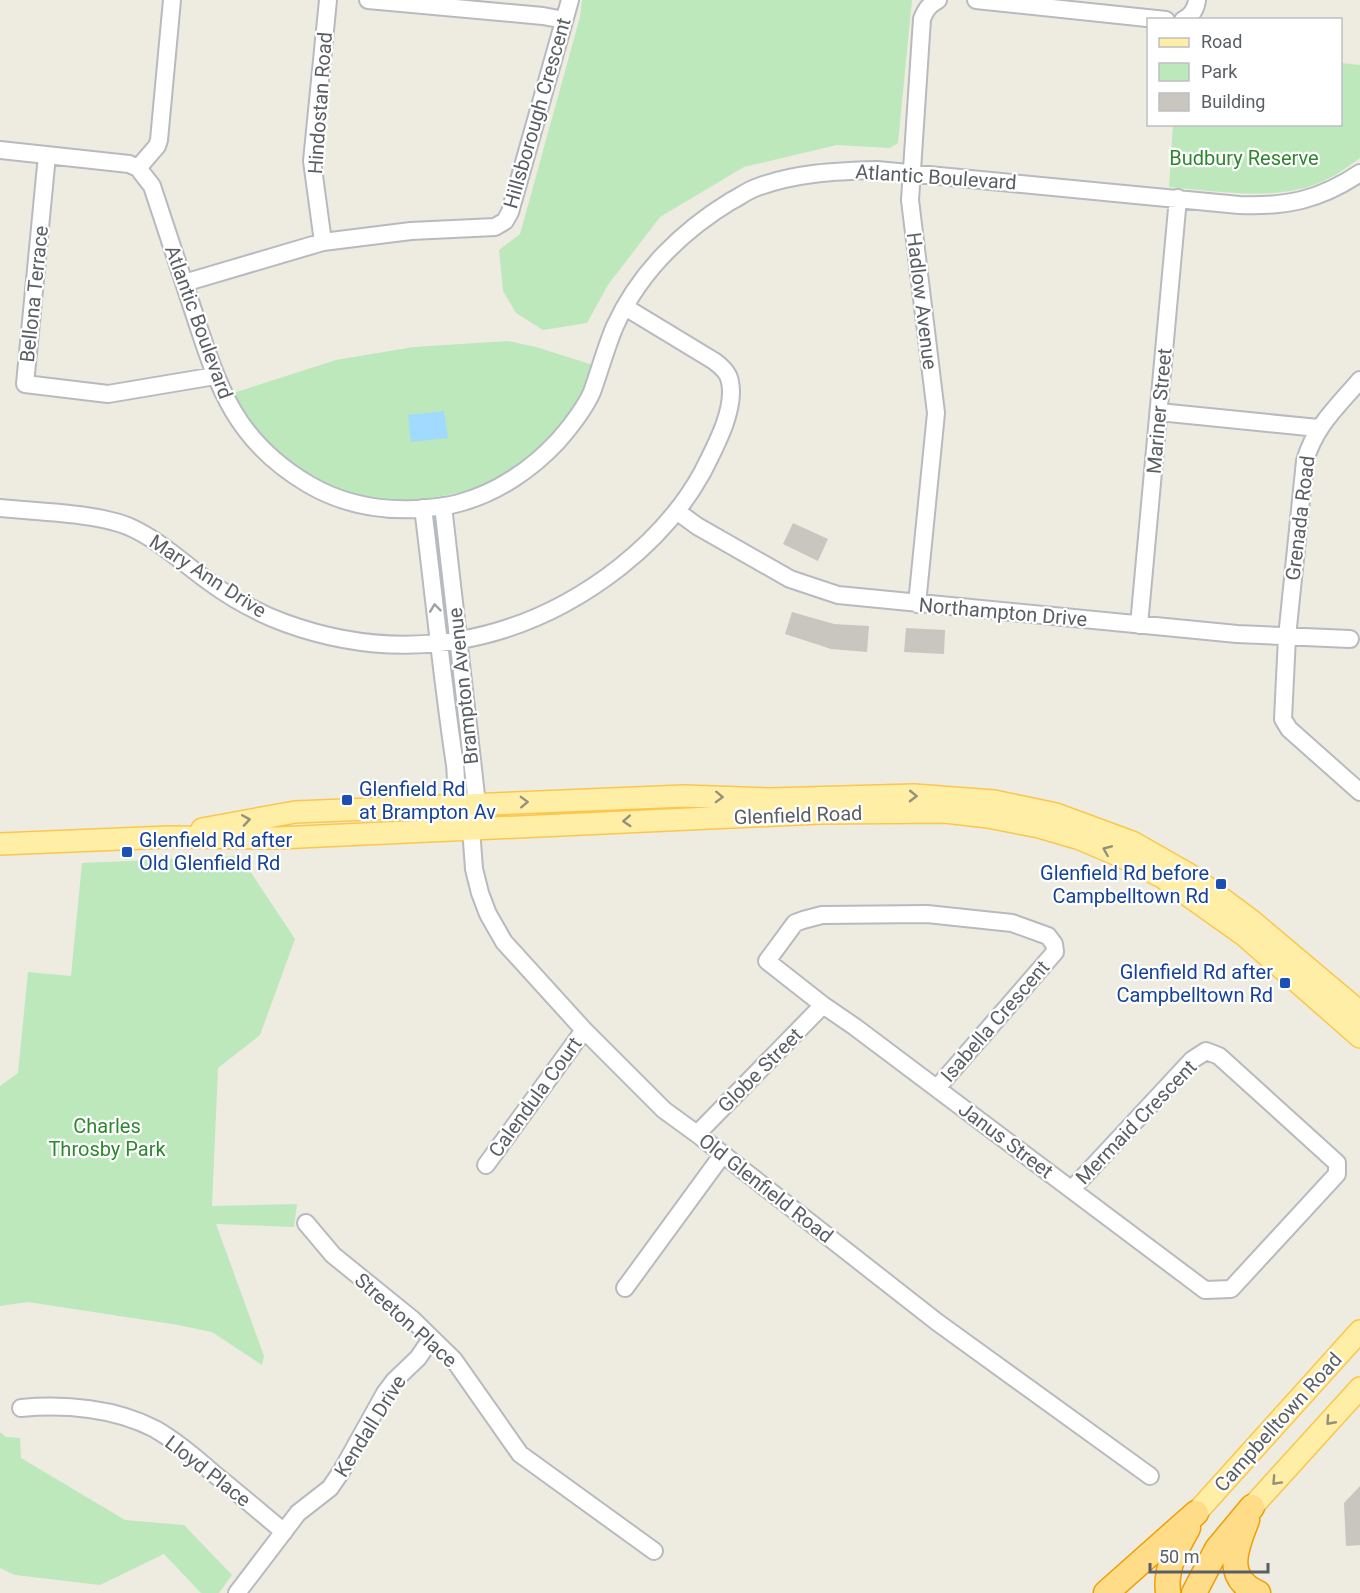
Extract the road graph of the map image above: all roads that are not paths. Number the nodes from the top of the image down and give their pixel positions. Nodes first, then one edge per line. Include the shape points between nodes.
1 (172, 0) edge
2 (328, 0) edge
3 (368, 0) edge
4 (570, 0) edge
5 (976, 0) edge
6 (1197, 0) edge
7 (933, 1) edge
8 (1147, 18) edge
9 (1187, 18) edge
10 (564, 20) junction
11 (0, 150) edge
12 (47, 155) junction
13 (138, 168) junction
14 (912, 173) junction
15 (1360, 173) edge
16 (1178, 198) junction
17 (322, 242) junction
18 (184, 283) junction
19 (626, 307) junction
20 (215, 376) junction
21 (1360, 380) edge
22 (1160, 412) junction
23 (1318, 428) junction
24 (443, 506) junction
25 (0, 508) edge
26 (423, 508) junction
27 (678, 512) junction
28 (917, 604) junction
29 (1139, 625) junction
30 (1287, 637) junction
31 (1350, 639) dead end
32 (458, 641) junction
33 (439, 642) junction
34 (1360, 792) edge
35 (468, 804) junction
36 (471, 828) junction
37 (168, 837) junction
38 (0, 844) edge
39 (1298, 960) junction
40 (1360, 999) edge
41 (823, 1005) junction
42 (1360, 1012) edge
43 (584, 1030) junction
44 (1360, 1037) edge
45 (937, 1088) junction
46 (697, 1134) junction
47 (723, 1154) junction
48 (486, 1165) dead end
49 (1072, 1190) junction
50 (306, 1223) dead end
51 (625, 1288) dead end
52 (1360, 1331) edge
53 (431, 1339) junction
54 (1360, 1388) edge
55 (21, 1408) dead end
56 (1150, 1476) dead end
57 (1252, 1507) junction
58 (1196, 1513) junction
59 (284, 1532) junction
60 (654, 1551) dead end
61 (237, 1593) edge
62 (1106, 1593) edge
63 (1168, 1593) edge
64 (1194, 1593) edge
65 (1258, 1593) edge

1 - 13 street via 159,140
2 - 17 street, Hindostan Road via 312,161
3 - 10 street
4 - 10 street, Hillsborough Crescent
5 - 8 street
6 - 9 street
7 - 14 street, Hadlow Avenue via 922,19
10 - 17 street, Hillsborough Crescent via 510,212 504,221 495,227 411,231
11 - 12 street
12 - 13 street
12 - 20 street, Bellona Terrace via 25,384 108,394
13 - 18 street, Atlantic Boulevard via 152,186
14 - 16 street, Atlantic Boulevard
14 - 19 street, Atlantic Boulevard via 837,171 801,175 753,188 684,234 654,265
14 - 28 street, Hadlow Avenue via 910,200 936,413
15 - 16 street, Atlantic Boulevard via 1342,185 1295,203 1269,206
16 - 22 street, Mariner Street
17 - 18 street, Hillsborough Crescent
18 - 20 street, Atlantic Boulevard
19 - 24 street, Atlantic Boulevard via 615,326 591,394 556,443 503,485
19 - 27 street, Mary Ann Drive via 714,361 730,381 722,433
20 - 26 street, Atlantic Boulevard via 230,408 250,436 292,475 354,505 398,510
21 - 23 street, Grenada Road
22 - 23 street
22 - 29 street, Mariner Street
23 - 30 street, Grenada Road via 1305,460
24 - 26 street, Atlantic Boulevard
24 - 32 street, Brampton Avenue
25 - 33 street, Mary Ann Drive via 104,519 131,528 227,593 300,628 342,639 381,643
33 -> 26 street, Brampton Avenue
27 - 28 street, Northampton Drive via 790,579 818,590
27 - 32 street, Mary Ann Drive via 641,550 576,597 518,626
28 - 29 street, Northampton Drive
29 - 30 street, Northampton Drive
30 - 31 street, Northampton Drive
30 - 34 street, Grenada Road via 1283,719 1289,729
32 - 33 street, Mary Ann Drive
32 - 35 street, Brampton Avenue
33 - 35 street, Brampton Avenue
35 - 36 street, Brampton Avenue via 459,809
37 -> 35 main road, Glenfield Road via 295,812
35 -> 39 main road, Glenfield Road via 684,796 769,799 914,795 994,801 1056,814 1132,842 1190,875
36 - 37 main road, Glenfield Road via 278,838
36 - 43 street, Old Glenfield Road via 474,869 488,914 504,942
44 -> 36 main road, Glenfield Road via 1245,936 1162,877 1080,839 1040,827 988,817 922,812
37 - 38 main road, Glenfield Road
39 - 40 main road
39 - 42 main road, Glenfield Road
41 - 45 street, Janus Street
41 - 45 street, Isabella Crescent via 766,961 795,923 803,920 822,915 927,914 1012,923 1048,936 1055,952
41 - 46 street, Globe Street
43 - 46 street, Old Glenfield Road via 664,1110
43 - 48 street, Calendula Court
45 - 49 street, Janus Street
46 - 47 street, Old Glenfield Road
47 - 51 street
47 - 56 street, Old Glenfield Road via 937,1322
49 - 49 street, Mermaid Crescent via 1205,1290 1223,1291 1231,1289 1337,1174 1337,1163 1219,1056 1206,1051 1192,1060
50 - 53 street, Streeton Place via 333,1255
52 - 58 main road, Campbelltown Road
53 - 59 street, Kendall Drive via 385,1393 330,1488 298,1513
53 - 60 street, Streeton Place via 468,1378 520,1454
54 -> 57 main road, Campbelltown Road
55 - 59 street, Lloyd Place via 78,1406 153,1428 193,1455
57 - 64 highway via 1217,1549
57 - 65 highway via 1235,1560 1245,1587
58 - 62 highway
58 - 63 highway via 1174,1552
59 - 61 street, Kendall Drive

